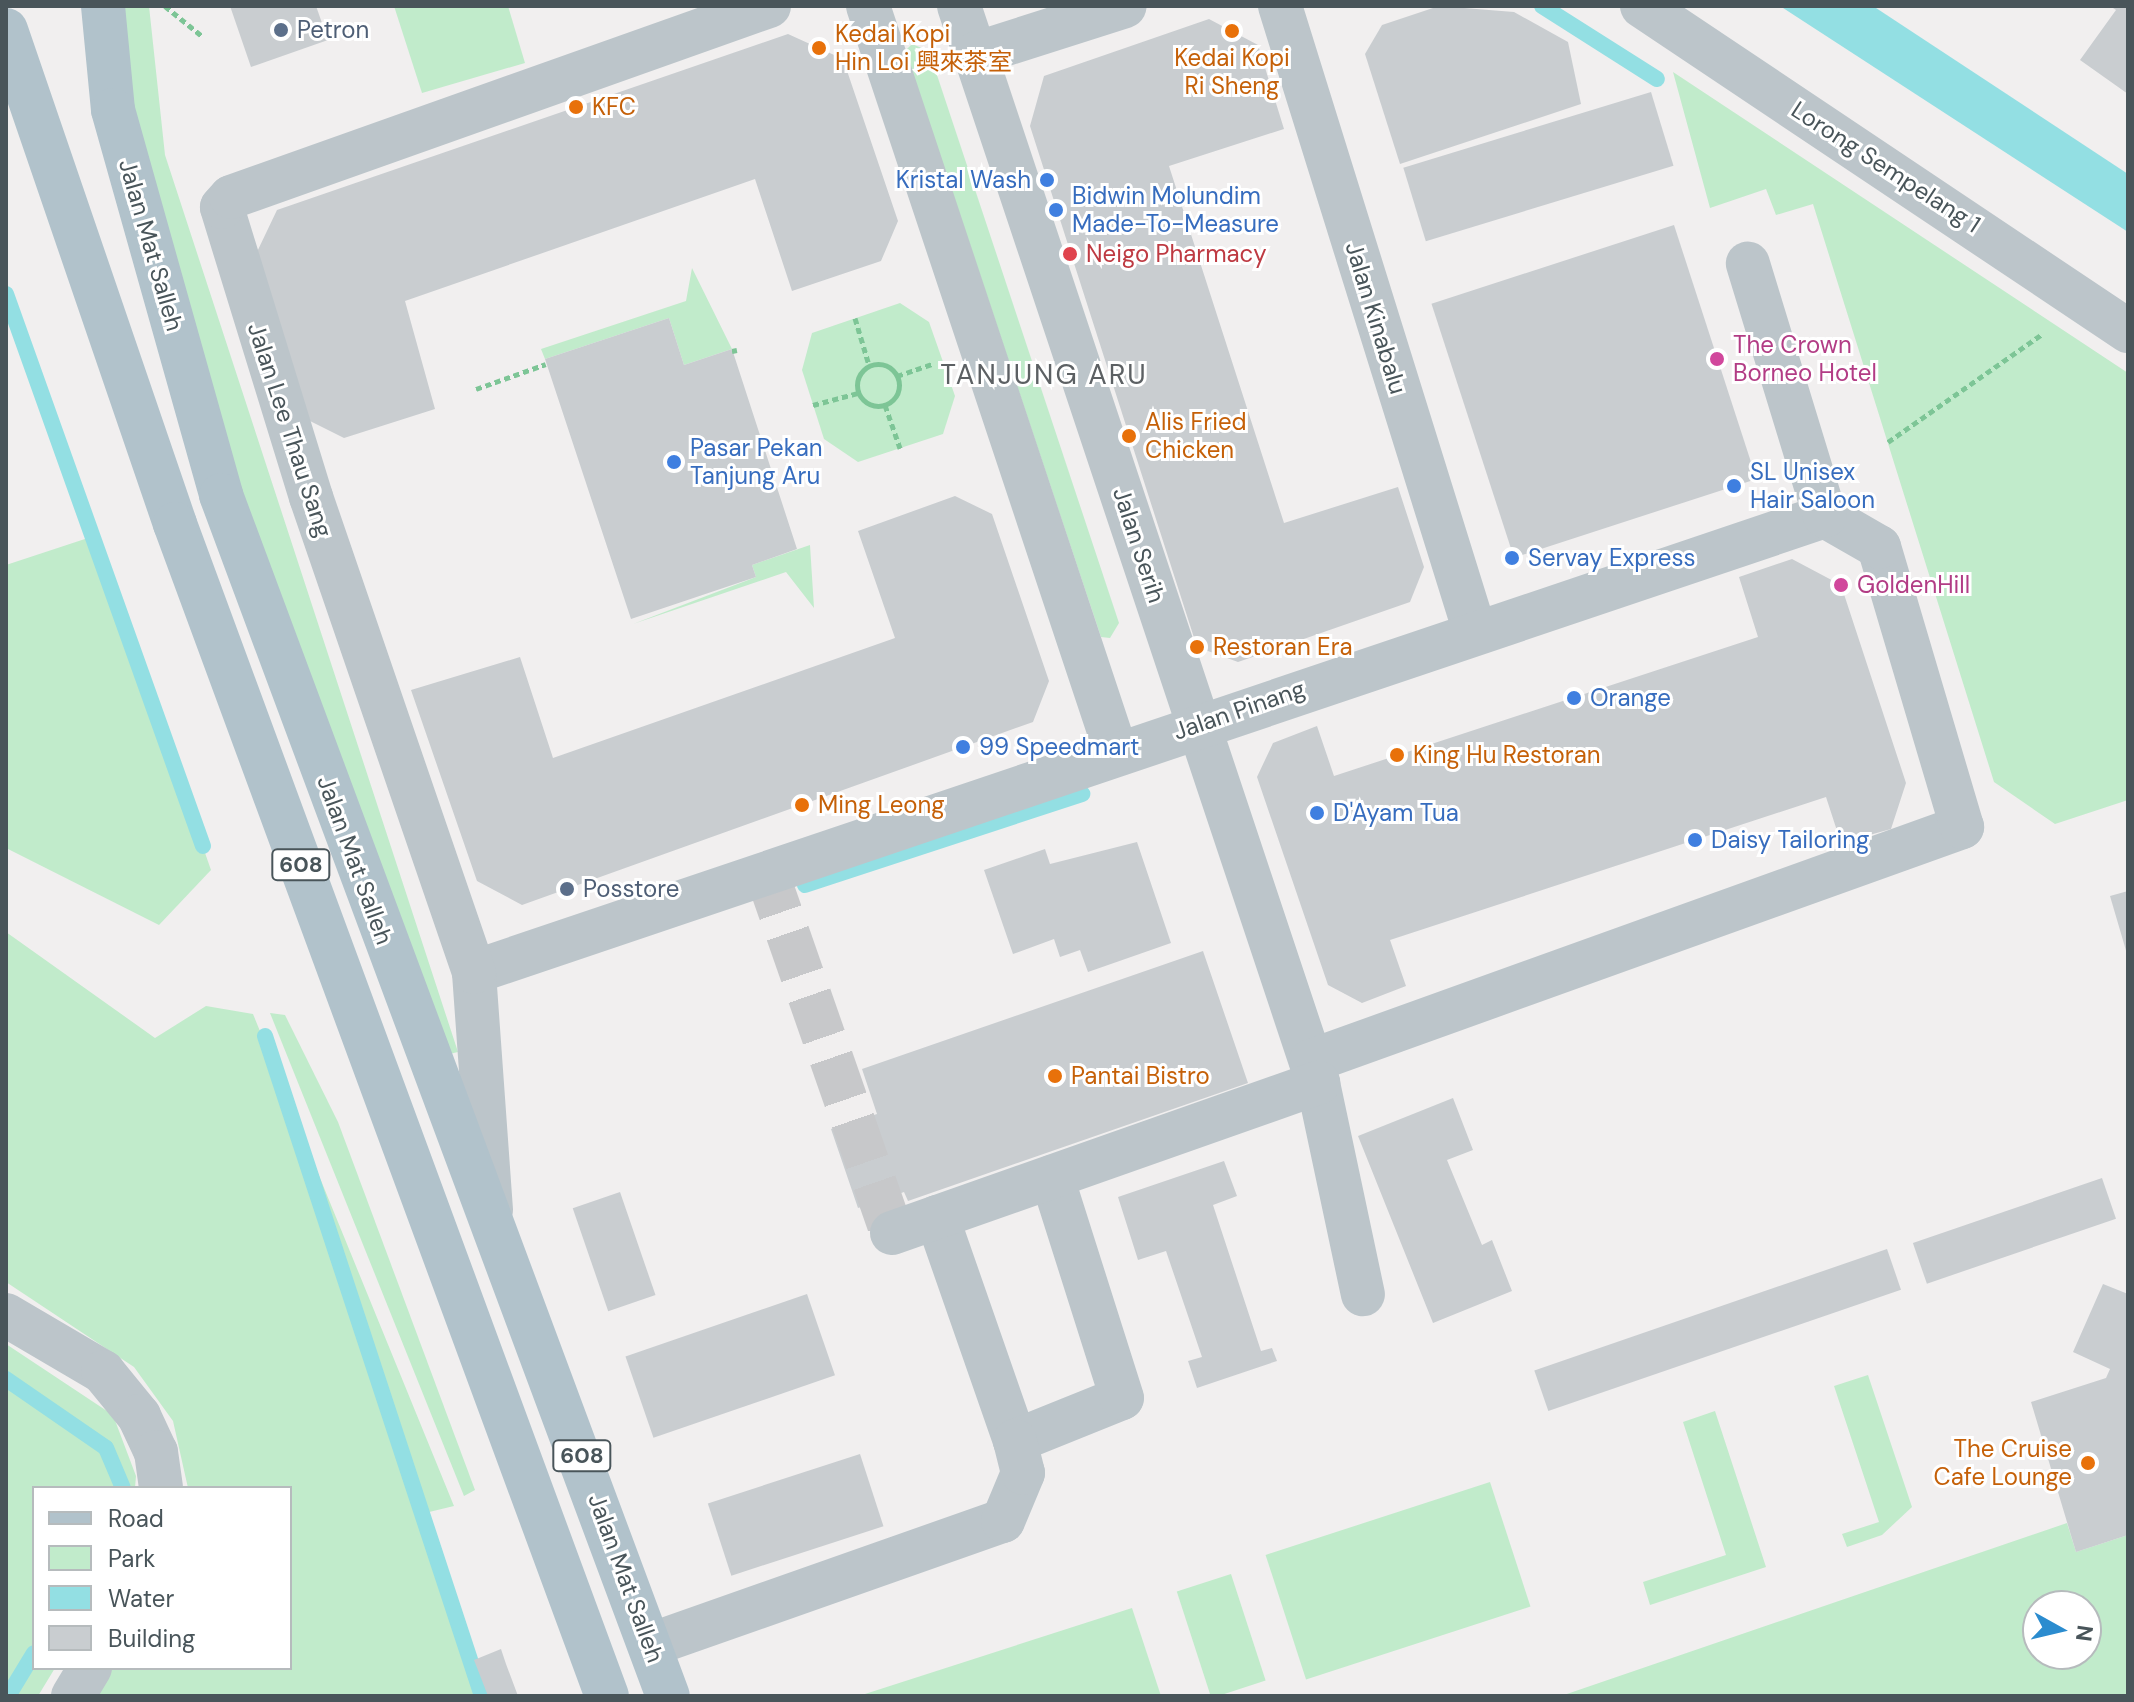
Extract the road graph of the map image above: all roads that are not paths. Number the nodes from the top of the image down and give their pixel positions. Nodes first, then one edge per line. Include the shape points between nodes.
1 (103, 6) edge
2 (769, 6) edge
3 (868, 6) edge
4 (959, 6) edge
5 (1125, 6) edge
6 (1280, 6) edge
7 (1642, 6) edge
8 (6, 30) edge
9 (975, 54) junction
10 (1748, 264) dead end
11 (2128, 331) edge
12 (1825, 516) junction
13 (1474, 629) junction
14 (1198, 724) junction
15 (1116, 752) junction
16 (474, 972) junction
17 (1314, 1072) junction
18 (1052, 1177) junction
19 (491, 1217) junction
20 (937, 1217) junction
21 (892, 1233) dead end
22 (1363, 1294) dead end
23 (6, 1315) edge
24 (1015, 1441) junction
25 (161, 1486) edge
26 (650, 1645) junction
27 (89, 1670) edge
28 (73, 1696) edge
29 (607, 1696) edge
30 (668, 1696) edge

1 - 19 main road, Jalan Mat Salleh / 608 via 113,110 221,495
2 - 16 street, Jalan Lee Thau Sang via 231,197 222,207 311,497
3 - 15 street
4 - 9 street, Jalan Serih
5 - 9 street
6 - 13 street, Jalan Kinabalu
7 - 11 street, Lorong Sempelang 1
8 - 29 main road, Jalan Mat Salleh / 608 via 175,524
9 - 14 street, Jalan Serih
10 - 12 street
12 - 13 street, Jalan Pinang
12 - 17 street via 1879,547 1962,827
13 - 14 street, Jalan Pinang
14 - 15 street, Jalan Pinang
14 - 17 street, Jalan Serih
15 - 16 street, Jalan Pinang
16 - 19 street, Jalan Lee Thau Sang
17 - 18 street
17 - 22 street, Jalan Serih
18 - 20 street
18 - 24 street via 1122,1398
19 - 26 main road, Jalan Mat Salleh / 608
20 - 21 street
20 - 24 street
23 - 25 street via 103,1372 139,1416 156,1452
24 - 26 street via 1023,1473 1003,1521
26 - 30 main road, Jalan Mat Salleh / 608
27 - 28 street

